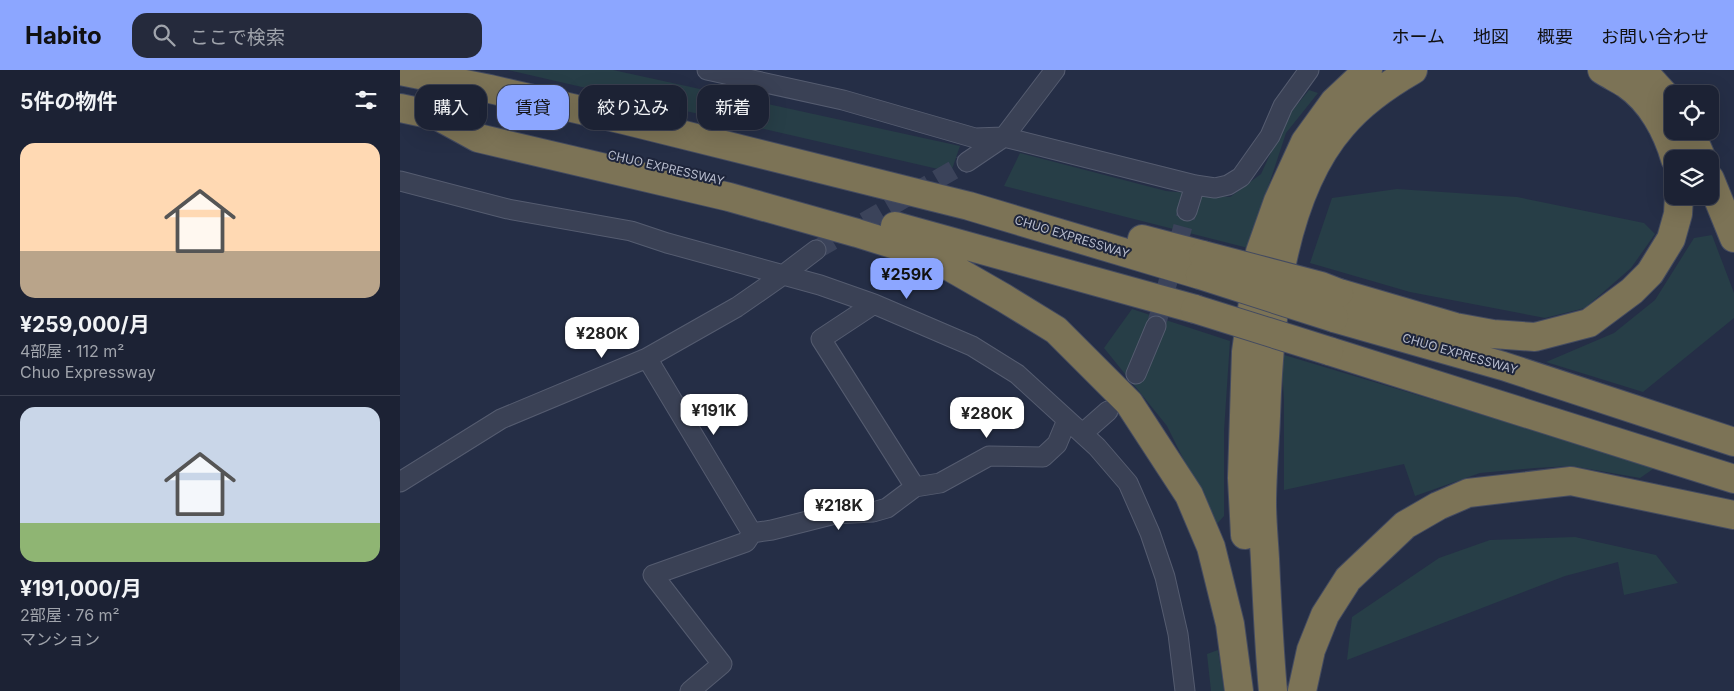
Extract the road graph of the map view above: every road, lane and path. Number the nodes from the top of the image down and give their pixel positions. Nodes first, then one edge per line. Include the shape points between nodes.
1 (706, 70) edge
2 (1055, 70) edge
3 (1309, 70) edge
4 (1368, 70) edge
5 (1413, 70) edge
6 (1602, 70) edge
7 (1642, 70) edge
8 (400, 71) edge
9 (1664, 94) edge
10 (400, 108) edge
11 (415, 111) edge
12 (487, 127) edge
13 (463, 130) edge
14 (1004, 137) junction
15 (1672, 150) edge
16 (967, 162) tunnel mouth
17 (400, 181) edge
18 (1195, 185) junction
19 (1719, 201) edge
20 (1678, 205) edge
21 (1187, 210) tunnel mouth
22 (1734, 238) edge
23 (816, 250) tunnel mouth
24 (784, 275) junction
25 (874, 304) junction
26 (1337, 305) junction
27 (1156, 326) tunnel mouth
28 (646, 358) junction
29 (1136, 374) dead end
30 (1108, 411) dead end
31 (1068, 420) junction
32 (1083, 433) junction
33 (1734, 442) edge
34 (1734, 479) edge
35 (400, 482) edge
36 (915, 487) junction
37 (1734, 515) edge
38 (752, 533) junction
39 (690, 691) edge
40 (1185, 691) edge
41 (1239, 691) edge
42 (1254, 691) edge
43 (1273, 691) edge
44 (1302, 691) edge

1 - 14 street via 843,100 974,138
2 - 14 street
3 - 18 street via 1283,106 1270,136 1241,178 1215,188
4 - 42 highway via 1334,102 1305,142 1278,201 1260,252 1246,352 1242,478
5 - 43 highway via 1382,88 1342,126 1326,148 1311,174 1283,254 1268,355 1262,504
6 - 15 highway via 1627,85 1656,115
7 - 9 highway
8 - 26 highway, bridge via 624,120 970,206 1053,216 1201,265 1321,286
10 - 11 highway, CHUO EXPRESSWAY
12 - 34 highway, CHUO EXPRESSWAY, bridge via 812,203 1195,309
13 - 41 highway via 478,138 729,197 931,256 1056,330 1130,403 1189,495 1211,547 1230,624
14 - 16 street
14 - 18 street
17 - 24 street via 508,209 631,231
18 - 21 street
19 - 22 highway
20 - 26 highway via 1671,239 1650,273 1590,323 1535,337 1494,334
23 - 24 street
24 - 25 street
24 - 28 street via 737,307
25 - 31 street via 972,346 1017,374
25 - 36 street via 822,339
26 - 33 highway, CHUO EXPRESSWAY via 1503,366
27 - 29 street
28 - 35 street via 501,419
28 - 38 street
30 - 32 street
31 - 32 street
31 - 36 street via 1057,444 1043,457 989,456 940,483
32 - 40 street via 1128,483 1150,533 1170,596
36 - 38 street via 888,508 835,514
37 - 44 highway via 1571,481 1468,493 1406,525 1348,580 1322,623 1311,650
38 - 39 street via 746,542 653,575 722,664

